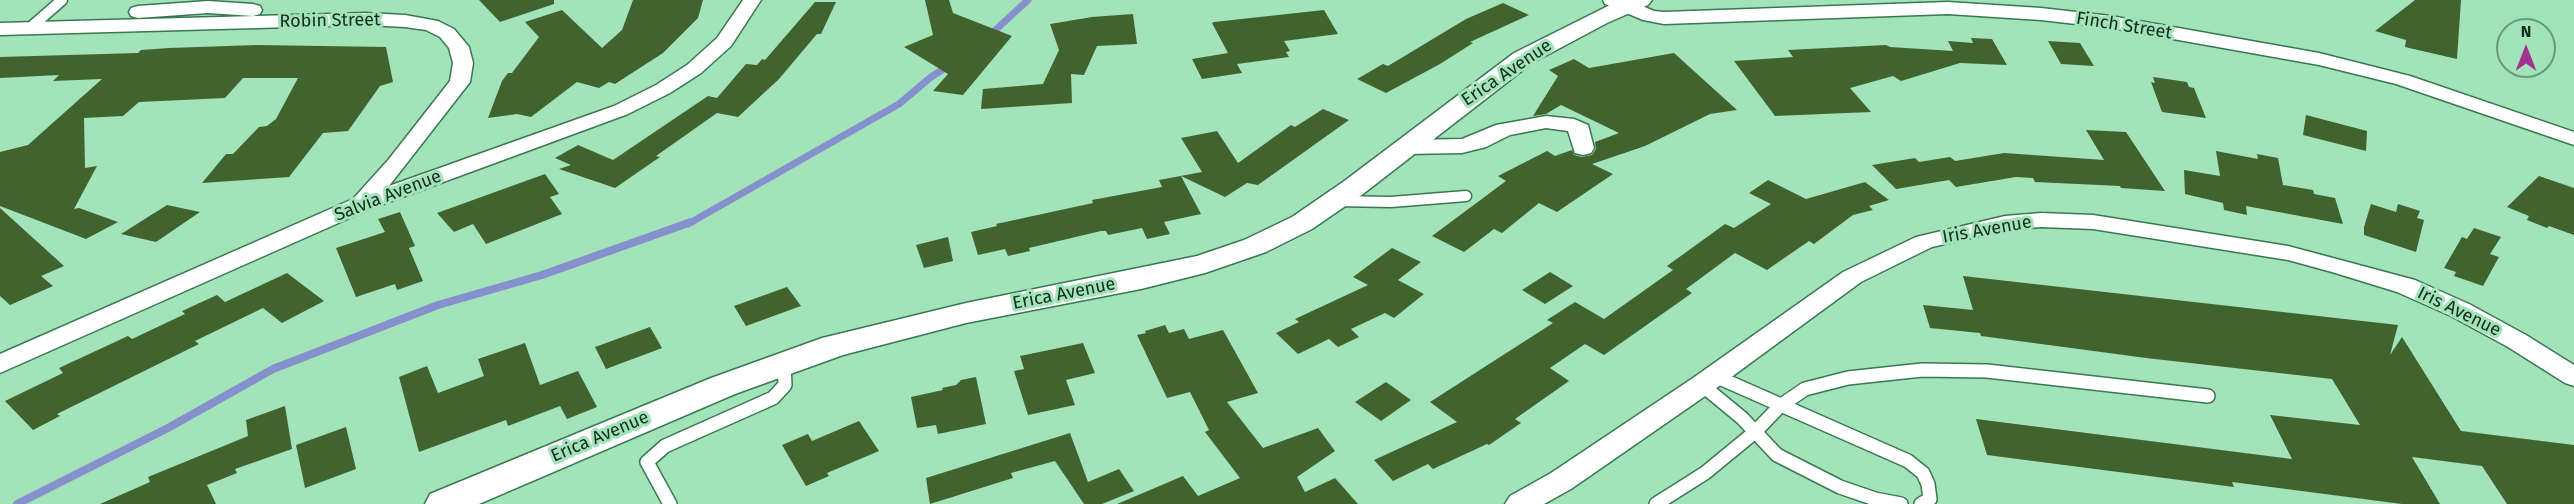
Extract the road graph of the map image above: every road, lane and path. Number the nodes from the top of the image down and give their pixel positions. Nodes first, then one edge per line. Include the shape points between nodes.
1 (62, 0) edge
2 (752, 0) edge
3 (1626, 2) edge
4 (30, 28) junction
5 (0, 29) edge
6 (2574, 140) edge
7 (1406, 147) junction
8 (1583, 148) dead end
9 (1466, 196) dead end
10 (1334, 201) junction
11 (362, 204) junction
12 (784, 363) junction
13 (0, 364) edge
14 (2574, 377) edge
15 (1709, 380) junction
16 (2208, 396) dead end
17 (1780, 406) junction
18 (1755, 432) junction
19 (443, 504) edge
20 (670, 504) edge
21 (1520, 504) edge
22 (1656, 504) edge
23 (1901, 504) edge
24 (1921, 504) edge

1 - 4 lane
2 - 11 street, Salvia Avenue via 724,42 694,69 663,89 621,110
3 - 6 street, Finch Street via 1650,16 1664,18 1948,8 2111,22 2319,58 2486,106
3 - 7 street, Erica Avenue via 1523,58
4 - 5 street, Robin Street
4 - 11 street, Robin Street via 366,19 431,25 447,33 459,47 463,63 460,82
7 - 8 street via 1462,146 1504,130 1546,122 1574,125 1580,130
7 - 10 street, Erica Avenue
9 - 10 lane via 1391,202
10 - 12 street, Erica Avenue via 1302,223 1255,246 1205,264 912,326
11 - 13 street, Salvia Avenue
12 - 19 street, Erica Avenue
12 - 20 lane via 785,385 773,398 665,446 646,462
14 - 15 street, Iris Avenue via 2460,310 2406,286 2340,266 2150,229 2041,220 1969,230 1924,242 1883,260 1852,277
15 - 17 lane
15 - 18 lane
15 - 21 street, Iris Avenue via 1562,481
16 - 17 lane via 1987,370 1922,370 1848,378 1805,389
17 - 18 lane
17 - 24 lane via 1908,461 1923,473 1928,484 1930,499
18 - 22 lane via 1706,473
18 - 23 lane via 1777,455 1809,473 1875,499

